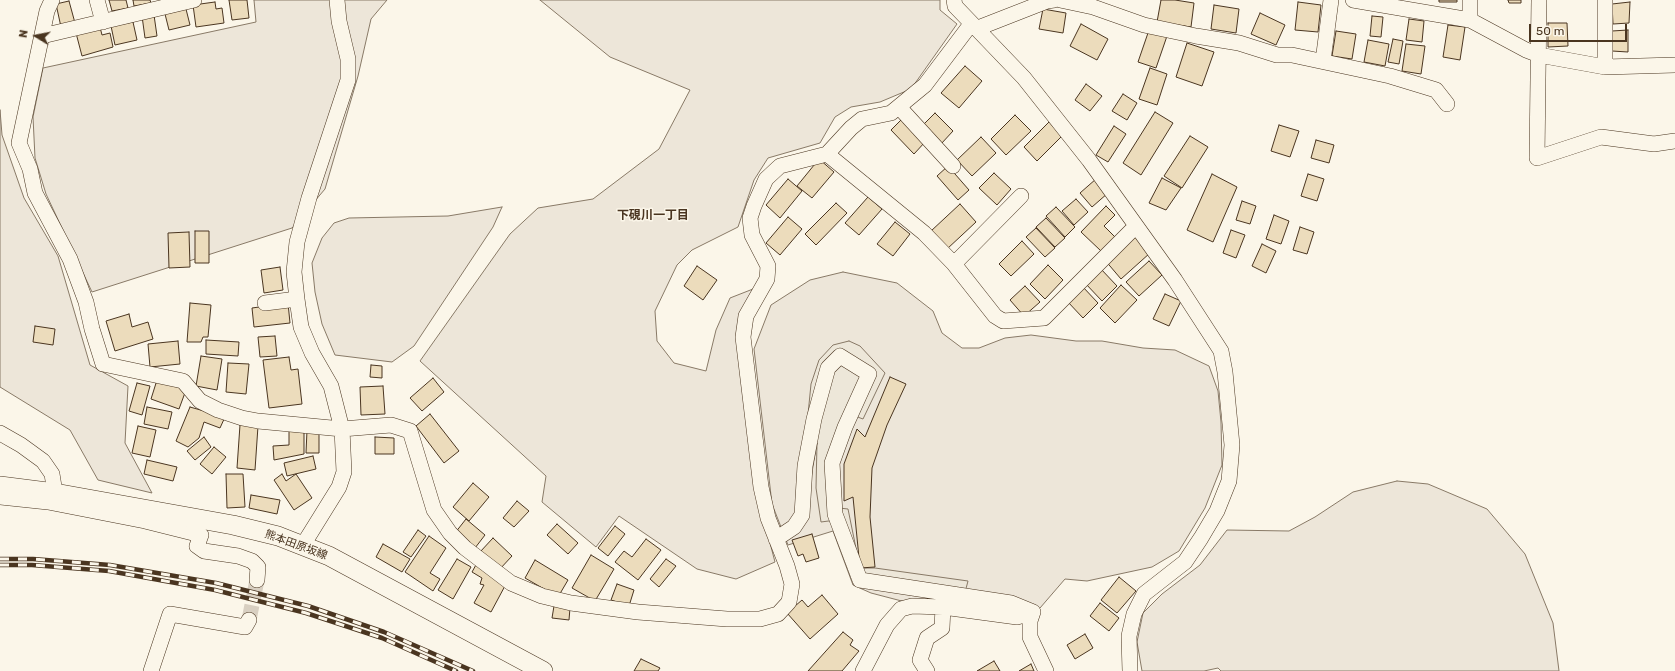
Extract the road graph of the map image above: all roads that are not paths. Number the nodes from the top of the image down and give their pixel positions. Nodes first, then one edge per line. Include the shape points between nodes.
1 (52, 0) edge
2 (97, 0) edge
3 (337, 0) edge
4 (954, 0) edge
5 (1054, 0) edge
6 (1060, 0) edge
7 (1331, 0) edge
8 (1353, 0) edge
9 (1470, 0) edge
10 (1539, 0) edge
11 (1605, 0) edge
12 (185, 1) edge
13 (1401, 4) edge
14 (1470, 20) junction
15 (103, 22) junction
16 (975, 26) junction
17 (42, 36) junction
18 (1539, 55) junction
19 (1323, 61) junction
20 (1675, 65) edge
21 (1605, 67) junction
22 (1447, 104) dead end
23 (899, 107) junction
24 (1675, 141) edge
25 (827, 154) junction
26 (953, 166) dead end
27 (1021, 196) dead end
28 (1136, 226) junction
29 (954, 264) junction
30 (296, 299) junction
31 (265, 303) dead end
32 (342, 429) junction
33 (0, 433) edge
34 (0, 486) edge
35 (55, 494) junction
36 (0, 496) edge
37 (143, 515) junction
38 (776, 539) junction
39 (303, 545) junction
40 (257, 580) tunnel mouth
41 (943, 607) junction
42 (1033, 612) junction
43 (249, 620) dead end
44 (151, 671) edge
45 (543, 671) edge
46 (863, 671) edge
47 (927, 671) edge
48 (1046, 671) edge
49 (1130, 671) edge

1 - 17 street
2 - 15 street
3 - 30 street via 348,59 348,80 296,242
4 - 16 street via 955,6
5 - 16 street
6 - 19 street via 1092,7 1144,25 1239,43 1277,55
7 - 19 street
8 - 13 street
9 - 14 street
10 - 18 street
11 - 21 street
12 - 15 street
13 - 14 street
14 - 18 street
15 - 17 street
16 - 23 street via 925,85
16 - 28 street via 1024,78 1090,160
17 - 32 street via 19,143 30,169 35,193 70,259 86,302 103,364 183,381 200,402 242,418
18 - 21 street
18 - 24 street via 1537,158 1601,137 1654,144
19 - 22 street via 1436,90
20 - 21 street
23 - 25 street via 891,113 862,120
23 - 26 street
25 - 29 street via 924,233
25 - 38 street via 780,166 766,178 750,218 752,235 768,266 767,279 746,316 743,337 761,487
27 - 29 street
28 - 29 street via 1044,318 1003,322 995,316
28 - 49 street via 1221,351 1232,445 1229,481 1217,511 1185,562 1144,594 1134,614 1129,636
30 - 31 street
30 - 32 street via 301,327 331,386
32 - 38 street via 391,425 410,431 434,510 450,533 465,548 511,583 542,596 571,603 638,612 760,619 778,614 788,602 792,584
32 - 39 street via 344,472 339,487
33 - 35 street via 43,461 52,474
34 - 35 main road, 熊本田原坂線
35 - 37 main road, 熊本田原坂線
36 - 37 street
37 - 39 main road, 熊本田原坂線 via 233,525
37 - 40 street via 201,535 197,546 204,551 252,560 258,567
38 - 42 street via 794,527 802,515 806,466 814,420 828,368 840,356 870,374 832,463 834,514 860,580 1010,603
39 - 45 main road, 熊本田原坂線 via 381,583
41 - 42 street via 1017,617
41 - 46 street via 912,606 901,609 887,626
41 - 47 street via 942,628 927,638 920,660
42 - 48 street via 1030,637
43 - 44 street via 245,627 170,614

